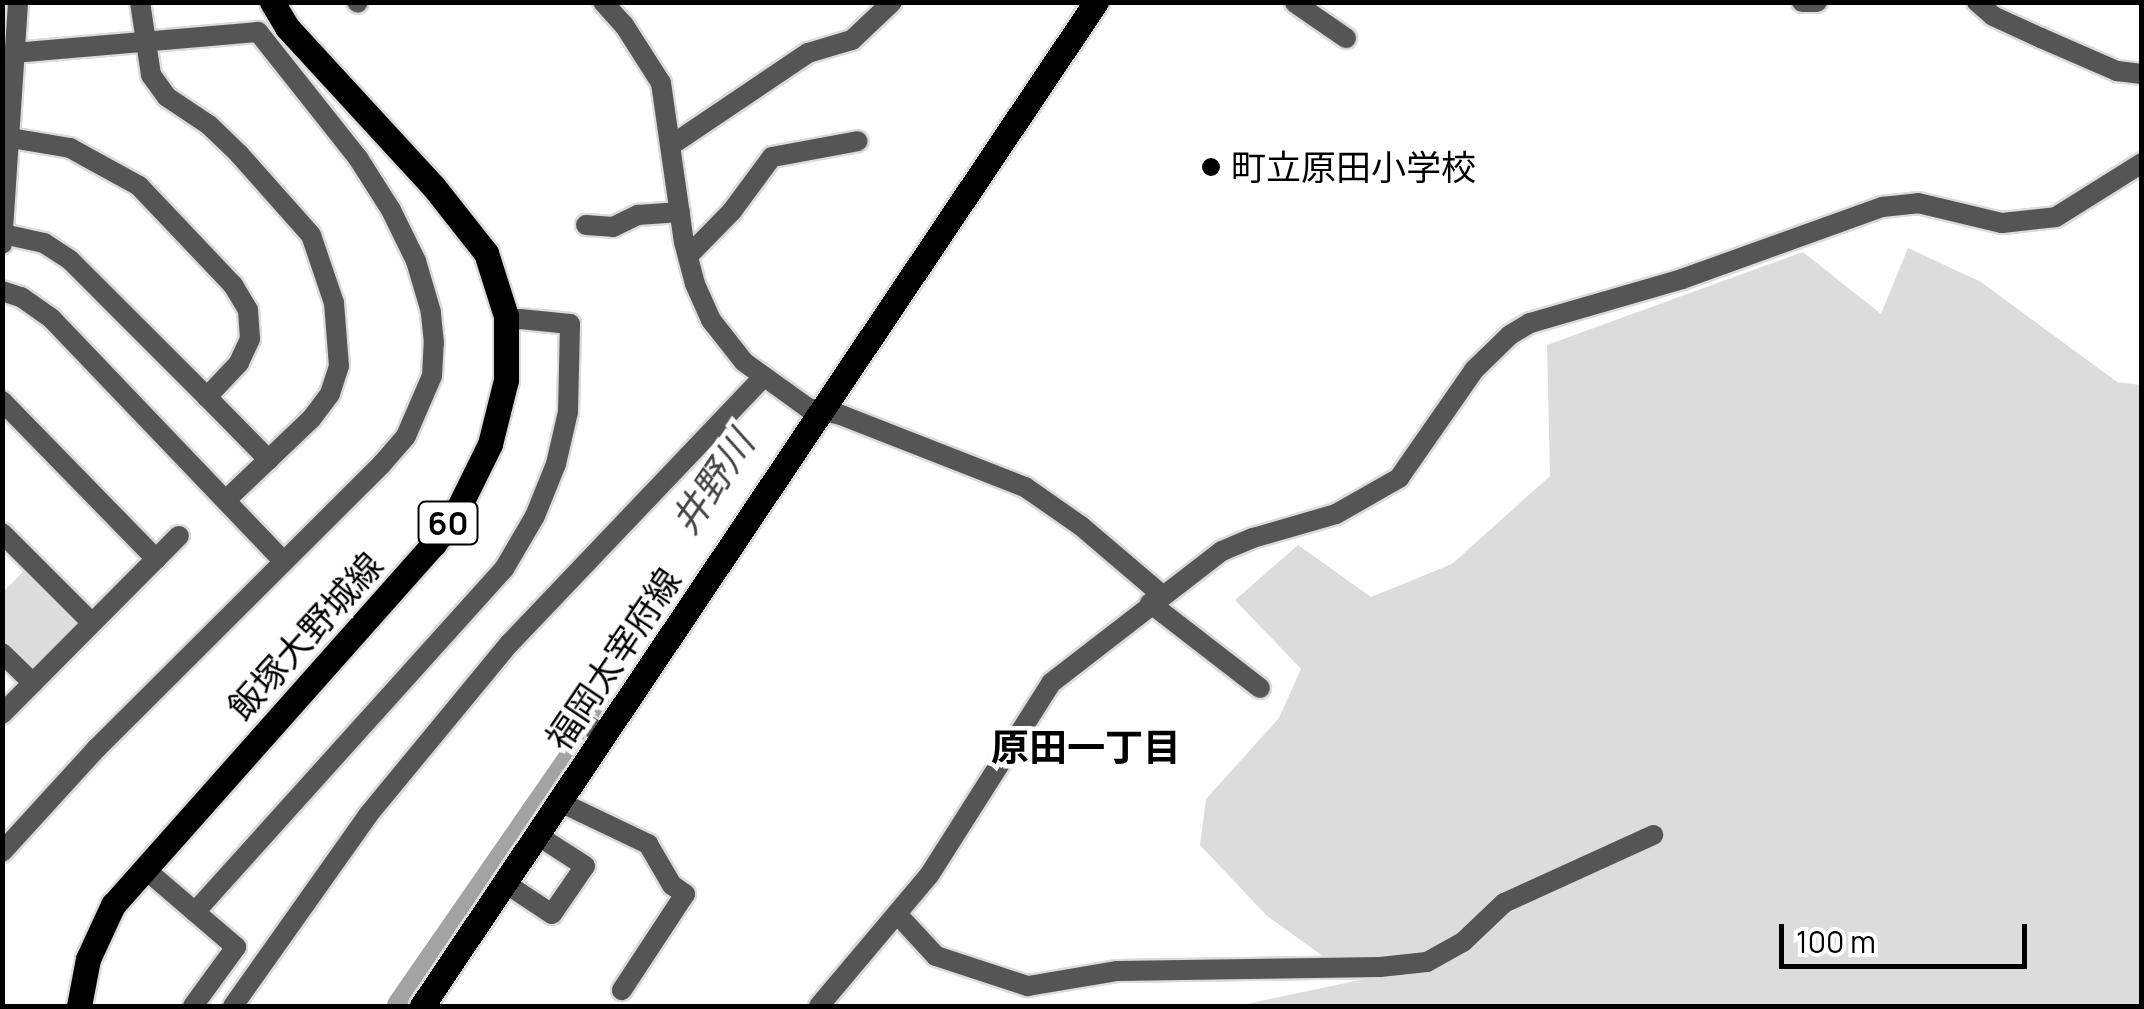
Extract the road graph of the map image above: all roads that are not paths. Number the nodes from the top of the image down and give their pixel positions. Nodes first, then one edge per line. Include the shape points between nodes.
1 (18, 2) edge
2 (140, 2) edge
3 (272, 2) edge
4 (603, 2) edge
5 (892, 2) edge
6 (1096, 2) edge
7 (1802, 2) edge
8 (1817, 2) edge
9 (1977, 2) edge
10 (1296, 3) edge
11 (1346, 38) dead end
12 (146, 42) junction
13 (16, 53) junction
14 (2142, 74) edge
15 (8, 90) edge
16 (11, 138) junction
17 (858, 140) dead end
18 (673, 144) junction
19 (2142, 163) edge
20 (680, 212) junction
21 (586, 226) dead end
22 (3, 234) edge
23 (2, 244) edge
24 (688, 256) junction
25 (2, 291) edge
26 (506, 322) junction
27 (763, 377) junction
28 (207, 397) junction
29 (2, 401) edge
30 (822, 410) junction
31 (269, 460) junction
32 (226, 500) junction
33 (2, 533) edge
34 (178, 536) dead end
35 (156, 559) junction
36 (283, 561) junction
37 (1156, 598) junction
38 (92, 623) junction
39 (2, 654) edge
40 (33, 683) junction
41 (1260, 688) dead end
42 (2, 714) edge
43 (573, 715) dead end
44 (601, 734) junction
45 (560, 802) junction
46 (1653, 835) dead end
47 (537, 836) junction
48 (2, 852) edge
49 (145, 869) junction
50 (505, 883) junction
51 (195, 912) junction
52 (898, 915) junction
53 (622, 990) dead end
54 (78, 1006) edge
55 (194, 1006) edge
56 (233, 1006) edge
57 (422, 1006) edge
58 (820, 1006) edge

1 - 13 street
2 - 12 street
3 - 26 main road, 飯塚大野城線 / 60 via 287,28 486,253
4 - 18 street via 656,74
5 - 18 street via 852,40 808,52
6 - 30 main road, 福岡太宰府線
7 - 8 street
9 - 14 street via 2041,38 2117,71
10 - 11 street
12 - 13 street
12 - 31 street via 151,76 276,194 311,235 328,281 339,338 330,394
12 - 36 street via 258,32 383,197 416,261 431,312 432,376 406,436
13 - 15 street
15 - 16 street
16 - 22 street
16 - 28 street via 70,148 139,186 234,285 248,310 250,339 239,364
17 - 24 street via 772,157
18 - 20 street
19 - 37 street via 2056,218 2002,223 1918,203 1882,207 1682,280 1530,324 1474,370 1398,478 1336,514 1222,551
20 - 21 street
20 - 24 street
22 - 23 street
22 - 28 street via 44,243 70,260
24 - 27 street via 711,320
25 - 32 street via 51,318
26 - 49 main road, 飯塚大野城線 / 60 via 506,380 494,428 458,509
26 - 51 street via 570,324 566,422 535,516 504,569
27 - 30 street via 808,408
27 - 56 street via 510,643 368,815
28 - 31 street
29 - 35 street
30 - 37 street via 1025,487 1082,526
30 - 44 main road, 福岡太宰府線
31 - 32 street
32 - 36 street
33 - 38 street
34 - 35 street
35 - 38 street
36 - 48 street
37 - 41 street
37 - 52 street via 1051,683 951,845
38 - 40 street
39 - 40 street
40 - 42 street
43 - 44 street
44 - 45 main road, 福岡太宰府線
45 - 47 main road, 福岡太宰府線
45 - 53 street via 648,844 672,886 685,894
46 - 52 street via 1504,903 1463,942 1427,962 1380,967 1118,970 1028,986 936,956
47 - 50 main road, 福岡太宰府線
47 - 50 street via 585,866 552,914
49 - 51 street
49 - 54 main road, 飯塚大野城線 / 60 via 113,905 88,959
50 - 57 main road, 福岡太宰府線
51 - 55 street via 236,947
52 - 58 street

